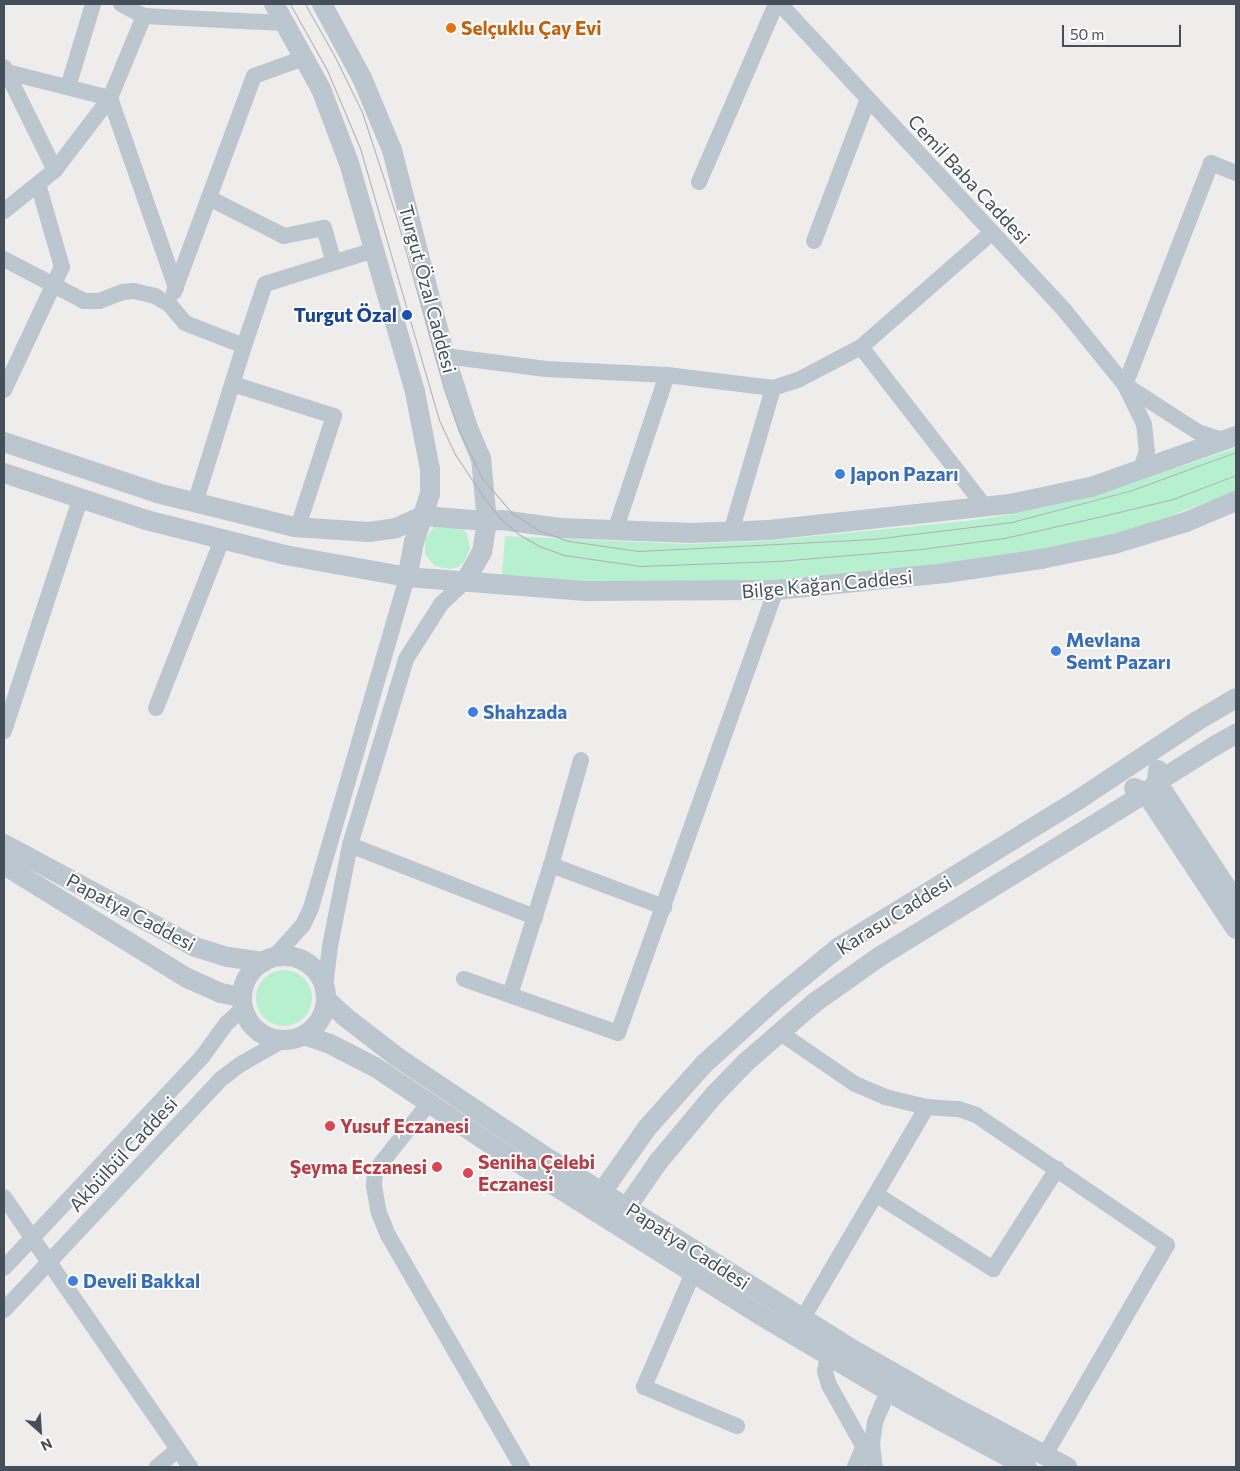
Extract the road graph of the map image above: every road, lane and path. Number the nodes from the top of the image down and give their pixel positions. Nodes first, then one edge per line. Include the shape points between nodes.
1 (93, 4) edge
2 (121, 4) edge
3 (274, 4) edge
4 (322, 4) edge
5 (776, 4) edge
6 (780, 4) edge
7 (144, 16) junction
8 (284, 23) junction
9 (304, 58) junction
10 (5, 69) edge
11 (68, 87) junction
12 (110, 98) junction
13 (868, 99) junction
14 (55, 170) junction
15 (1236, 173) edge
16 (699, 182) dead end
17 (38, 184) junction
18 (209, 198) junction
19 (4, 211) edge
20 (992, 233) junction
21 (814, 241) dead end
22 (374, 250) junction
23 (4, 259) edge
24 (334, 262) junction
25 (53, 285) junction
26 (176, 288) junction
27 (170, 305) junction
28 (244, 346) junction
29 (861, 346) junction
30 (444, 356) junction
31 (667, 376) junction
32 (233, 384) junction
33 (1125, 385) junction
34 (772, 388) junction
35 (4, 390) edge
36 (1230, 438) edge
37 (4, 442) edge
38 (1140, 471) junction
39 (4, 473) edge
40 (80, 500) junction
41 (1236, 501) edge
42 (195, 503) junction
43 (986, 508) junction
44 (423, 516) junction
45 (487, 521) junction
46 (298, 528) junction
47 (615, 531) junction
48 (730, 532) junction
49 (222, 540) junction
50 (407, 577) junction
51 (465, 582) junction
52 (776, 590) junction
53 (1236, 698) edge
54 (156, 708) dead end
55 (4, 731) edge
56 (1236, 734) edge
57 (581, 760) dead end
58 (1134, 762) junction
59 (1151, 787) junction
60 (4, 844) edge
61 (350, 845) junction
62 (4, 865) edge
63 (551, 865) junction
64 (1236, 902) edge
65 (664, 908) junction
66 (535, 917) junction
67 (1236, 930) edge
68 (269, 960) junction
69 (464, 979) dead end
70 (326, 994) junction
71 (510, 995) junction
72 (243, 1003) junction
73 (779, 1032) junction
74 (304, 1035) junction
75 (283, 1040) junction
76 (429, 1103) junction
77 (927, 1108) junction
78 (1057, 1169) junction
79 (602, 1192) junction
80 (877, 1195) junction
81 (4, 1197) edge
82 (627, 1207) junction
83 (32, 1238) junction
84 (48, 1262) junction
85 (4, 1268) edge
86 (693, 1273) junction
87 (4, 1310) edge
88 (802, 1318) junction
89 (834, 1349) junction
90 (892, 1383) junction
91 (737, 1426) dead end
92 (863, 1448) junction
93 (177, 1450) junction
94 (1044, 1456) junction
95 (157, 1467) edge
96 (190, 1467) edge
97 (522, 1467) edge
98 (855, 1467) edge
99 (875, 1467) edge
100 (1026, 1467) edge
101 (1067, 1467) edge

1 - 11 street
2 - 7 street
3 - 8 street, Turgut Özal Caddesi
4 - 30 street, Turgut Özal Caddesi via 362,78 392,150
5 - 16 street
6 - 13 street, Cemil Baba Caddesi
7 - 8 street
7 - 12 street
8 - 9 street, Turgut Özal Caddesi
9 - 18 street via 254,76
9 - 22 street, Turgut Özal Caddesi via 321,89 345,154
10 - 11 street
10 - 14 street
11 - 12 street
12 - 14 street
12 - 26 street
13 - 20 street, Cemil Baba Caddesi
13 - 21 street
14 - 17 street
15 - 33 street via 1210,163
17 - 19 street
17 - 25 street via 62,267
18 - 24 street via 284,236 324,228
18 - 26 street
20 - 29 street
20 - 33 street, Cemil Baba Caddesi via 1065,311
22 - 24 street
22 - 44 street, Turgut Özal Caddesi via 415,392 430,469 430,494
23 - 25 street
24 - 28 street via 265,284
25 - 27 street via 84,301 99,301 134,291 155,296
25 - 35 street
26 - 27 street
27 - 28 street via 185,323
28 - 32 street
29 - 34 street via 807,376
29 - 43 street
30 - 31 street via 546,369
30 - 45 street, Turgut Özal Caddesi via 481,458
31 - 34 street
31 - 47 street
32 - 42 street
32 - 46 street via 334,416
33 - 36 street, Cemil Baba Caddesi via 1198,432
33 - 38 street, Cemil Baba Caddesi via 1144,424 1147,451
34 - 48 street
36 - 38 street
37 - 42 street
38 - 43 street via 1051,497
39 - 40 street, Bilge Kağan Caddesi
40 - 49 street, Bilge Kağan Caddesi
40 - 55 street
41 - 52 street, Bilge Kağan Caddesi via 1150,534 1078,553 891,580
42 - 46 street
43 - 48 street
44 - 45 street
44 - 46 street via 396,528 369,532
44 - 50 street, Turgut Özal Caddesi
45 - 47 street
45 - 51 street, Turgut Özal Caddesi via 482,552
47 - 48 street
49 - 50 street, Bilge Kağan Caddesi
49 - 54 street
50 - 51 street, Bilge Kağan Caddesi
50 - 68 street via 311,908 303,926
51 - 52 street, Bilge Kağan Caddesi via 586,591
51 - 61 street via 441,604 406,658
52 - 65 street
53 - 58 street, Karasu Caddesi
56 - 59 street, Karasu Caddesi
57 - 63 street
58 - 59 street via 1128,770 1128,780 1134,788
58 - 79 street, Karasu Caddesi via 831,954 776,998 704,1064 647,1128
59 - 64 street via 1188,829
59 - 67 street
59 - 73 street, Karasu Caddesi via 879,957
60 - 68 street, Papatya Caddesi via 195,947 228,957
61 - 66 street
61 - 70 street via 330,946
62 - 72 street, Papatya Caddesi via 187,978
63 - 65 street
63 - 66 street
65 - 71 street via 618,1033
66 - 71 street
68 - 70 street via 285,956 306,962 321,978
68 - 72 street via 248,977
69 - 71 street
70 - 74 street via 320,1020
70 - 79 street, Papatya Caddesi via 344,1016 397,1057
72 - 75 street via 247,1019 262,1034
72 - 83 street, Akbülbül Caddesi via 202,1056
73 - 77 street via 855,1084 885,1097
73 - 82 street, Karasu Caddesi via 746,1062 685,1128
74 - 75 street
74 - 76 street, Papatya Caddesi via 355,1056
75 - 84 street, Akbülbül Caddesi via 221,1079
76 - 86 street, Papatya Caddesi
76 - 97 street via 375,1171 378,1213
77 - 78 street via 959,1109 976,1115
77 - 80 street
78 - 80 street via 993,1269
78 - 94 street via 1168,1245
79 - 82 street, Papatya Caddesi
80 - 88 street
81 - 83 street
82 - 88 street, Papatya Caddesi
83 - 84 street
83 - 85 street, Akbülbül Caddesi
84 - 87 street, Akbülbül Caddesi
84 - 93 street
86 - 89 street, Papatya Caddesi
86 - 91 street via 644,1387
88 - 89 street, Papatya Caddesi
89 - 90 street, Papatya Caddesi
89 - 92 street via 825,1372
90 - 94 street, Papatya Caddesi
90 - 99 street via 878,1411 873,1433
90 - 100 street, Papatya Caddesi
92 - 98 street
92 - 99 street
93 - 95 street
93 - 96 street
94 - 101 street, Papatya Caddesi

